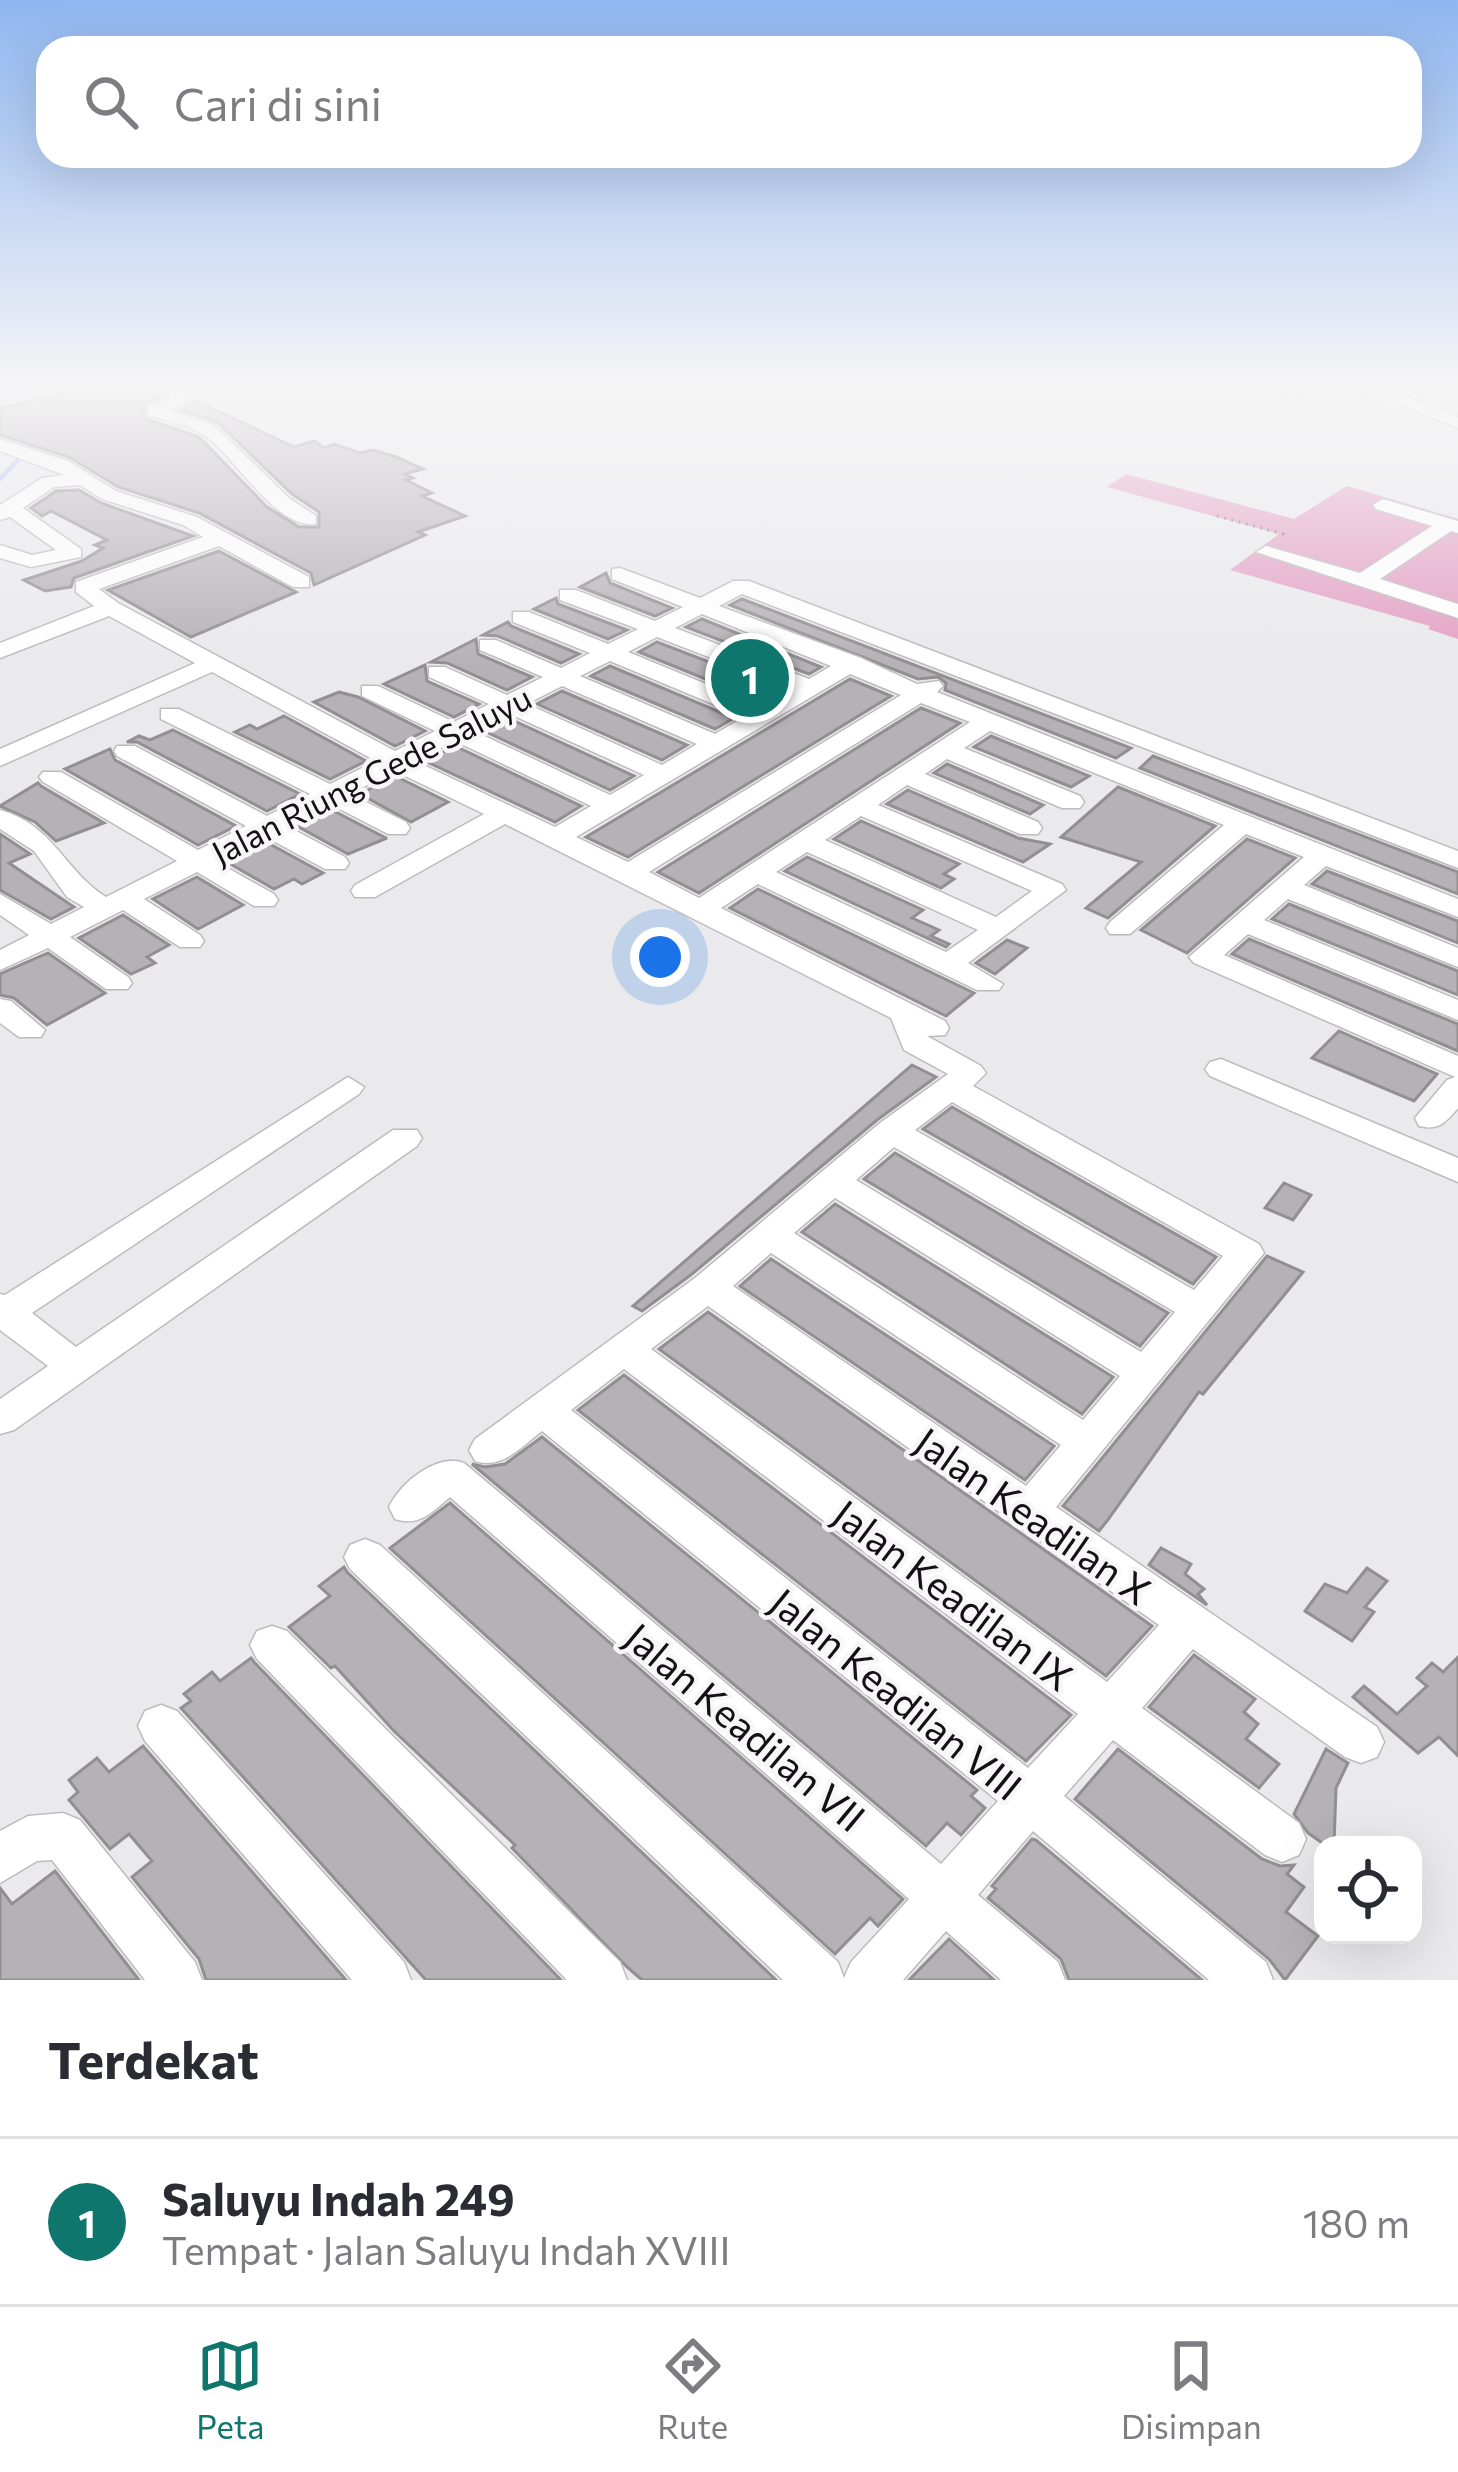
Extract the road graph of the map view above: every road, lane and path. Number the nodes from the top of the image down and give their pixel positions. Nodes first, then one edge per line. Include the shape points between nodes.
1 (64, 480) edge
2 (89, 480) edge
3 (260, 480) edge
4 (1383, 505) dead end
5 (6, 512) edge
6 (1217, 516) dead end
7 (309, 520) dead end
8 (1454, 526) edge
9 (220, 538) junction
10 (0, 550) edge
11 (1266, 552) joint
12 (620, 574) dead end
13 (1363, 581) junction
14 (301, 582) dead end
15 (568, 595) dead end
16 (700, 606) junction
17 (110, 608) junction
18 (1458, 611) edge
19 (521, 616) dead end
20 (656, 629) junction
21 (488, 645) dead end
22 (0, 651) edge
23 (610, 652) junction
24 (853, 663) junction
25 (212, 664) junction
26 (962, 667) junction
27 (436, 672) dead end
28 (562, 677) junction
29 (811, 688) junction
30 (370, 691) dead end
31 (922, 692) junction
32 (508, 704) junction
33 (170, 714) dead end
34 (764, 716) junction
35 (990, 720) junction
36 (457, 730) junction
37 (717, 744) junction
38 (945, 749) junction
39 (126, 751) dead end
40 (0, 758) edge
41 (395, 761) junction
42 (664, 775) junction
43 (905, 776) junction
44 (52, 777) dead end
45 (1272, 789) junction
46 (334, 793) junction
47 (1071, 802) dead end
48 (612, 806) junction
49 (859, 806) junction
50 (503, 814) junction
51 (0, 818) edge
52 (1238, 822) junction
53 (268, 827) junction
54 (398, 828) dead end
55 (1029, 828) dead end
56 (554, 839) junction
57 (806, 841) junction
58 (1322, 855) junction
59 (200, 860) junction
60 (1458, 860) edge
61 (335, 863) dead end
62 (629, 873) junction
63 (757, 873) junction
64 (1286, 888) junction
65 (365, 891) dead end
66 (264, 900) dead end
67 (0, 902) edge
68 (115, 904) junction
69 (701, 909) junction
70 (1458, 909) edge
71 (1245, 922) junction
72 (998, 928) junction
73 (1120, 928) dead end
74 (50, 936) junction
75 (190, 941) dead end
76 (1458, 958) edge
77 (0, 961) edge
78 (947, 965) junction
79 (1384, 980) junction
80 (117, 983) dead end
81 (988, 984) dead end
82 (0, 1008) edge
83 (1458, 1011) edge
84 (1345, 1019) junction
85 (29, 1030) dead end
86 (1458, 1068) edge
87 (1221, 1069) dead end
88 (348, 1087) dead end
89 (1458, 1087) edge
90 (951, 1088) junction
91 (1431, 1118) dead end
92 (892, 1132) junction
93 (405, 1138) dead end
94 (1458, 1171) edge
95 (833, 1181) junction
96 (770, 1234) junction
97 (708, 1287) junction
98 (1198, 1310) junction
99 (2, 1312) edge
100 (625, 1350) junction
101 (75, 1367) junction
102 (1145, 1373) junction
103 (543, 1410) junction
104 (0, 1419) edge
105 (1086, 1442) junction
106 (489, 1450) dead end
107 (409, 1507) dead end
108 (1029, 1511) junction
109 (365, 1557) dead end
110 (1188, 1624) junction
111 (272, 1645) dead end
112 (1113, 1712) junction
113 (160, 1726) dead end
114 (1361, 1742) dead end
115 (1031, 1799) junction
116 (1282, 1839) dead end
117 (0, 1860) edge
118 (944, 1895) junction
119 (177, 1980) edge
120 (386, 1980) edge
121 (602, 1980) edge
122 (820, 1980) edge
123 (869, 1980) edge
124 (1040, 1980) edge
125 (1248, 1980) edge

1 - 5 street
2 - 9 street
3 - 7 street
4 - 8 street
5 - 10 street via 74,553 31,561
6 - 11 path via 1283,534
8 - 13 street
9 - 14 street
9 - 17 street via 76,580
11 - 13 street
12 - 16 street
13 - 18 street
15 - 20 street
16 - 20 street, Jalan Riung Gede Saluyu
16 - 24 street
16 - 26 street, Jalan Riung Gede Saluyu via 741,586
17 - 22 street
17 - 25 street
19 - 23 street
20 - 23 street, Jalan Riung Gede Saluyu
20 - 29 street
21 - 28 street
23 - 28 street, Jalan Riung Gede Saluyu
23 - 34 street
24 - 29 street
24 - 31 street
25 - 40 street
25 - 41 street
26 - 31 street
26 - 45 street
27 - 32 street
28 - 32 street, Jalan Riung Gede Saluyu
28 - 37 street
29 - 34 street
30 - 36 street
31 - 35 street
31 - 62 street
32 - 36 street, Jalan Riung Gede Saluyu
32 - 42 street
33 - 46 street
34 - 37 street
35 - 38 street
35 - 52 street
36 - 41 street, Jalan Riung Gede Saluyu
36 - 48 street
37 - 42 street
38 - 43 street
38 - 47 street
39 - 53 street
41 - 46 street, Jalan Riung Gede Saluyu
41 - 50 street
42 - 48 street
43 - 49 street
43 - 55 street
44 - 59 street
45 - 52 street
45 - 60 street
46 - 53 street, Jalan Riung Gede Saluyu
46 - 54 street
48 - 56 street
49 - 57 street
49 - 72 street via 1052,890
50 - 56 street
50 - 65 street
51 - 68 street via 44,845 77,891
52 - 58 street
52 - 73 street
53 - 59 street, Jalan Riung Gede Saluyu
53 - 61 street
56 - 62 street
57 - 63 street
57 - 72 street
58 - 64 street
58 - 70 street
59 - 66 street
59 - 68 street, Jalan Riung Gede Saluyu
62 - 69 street
63 - 69 street
63 - 78 street
64 - 71 street
64 - 76 street
67 - 74 street
68 - 74 street, Jalan Riung Gede Saluyu
68 - 75 street
69 - 90 street via 922,1022 904,1021 915,1043 970,1073
71 - 79 street
71 - 84 street via 1204,957
72 - 78 street
74 - 77 street, Jalan Riung Gede Saluyu
74 - 80 street
78 - 81 street
79 - 83 street
79 - 84 street
82 - 85 street
84 - 86 street
87 - 94 street
88 - 99 street
89 - 91 street
90 - 92 street
90 - 98 street via 1246,1253
92 - 95 street
92 - 98 street
93 - 101 street
95 - 96 street
95 - 102 street
96 - 97 street
96 - 105 street
97 - 100 street
97 - 108 street, Jalan Keadilan X
98 - 102 street
99 - 101 street
100 - 103 street
100 - 112 street, Jalan Keadilan IX
101 - 104 street
102 - 105 street
103 - 106 street
103 - 115 street, Jalan Keadilan VIII
105 - 108 street
107 - 118 street, Jalan Keadilan VII via 451,1474
108 - 110 street, Jalan Keadilan X
109 - 122 street
110 - 112 street
110 - 114 street, Jalan Keadilan X
111 - 121 street
112 - 115 street
112 - 116 street, Jalan Keadilan IX
113 - 120 street
115 - 118 street
115 - 125 street, Jalan Keadilan VIII
117 - 119 street via 28,1839 63,1836
118 - 123 street
118 - 124 street, Jalan Keadilan VII

